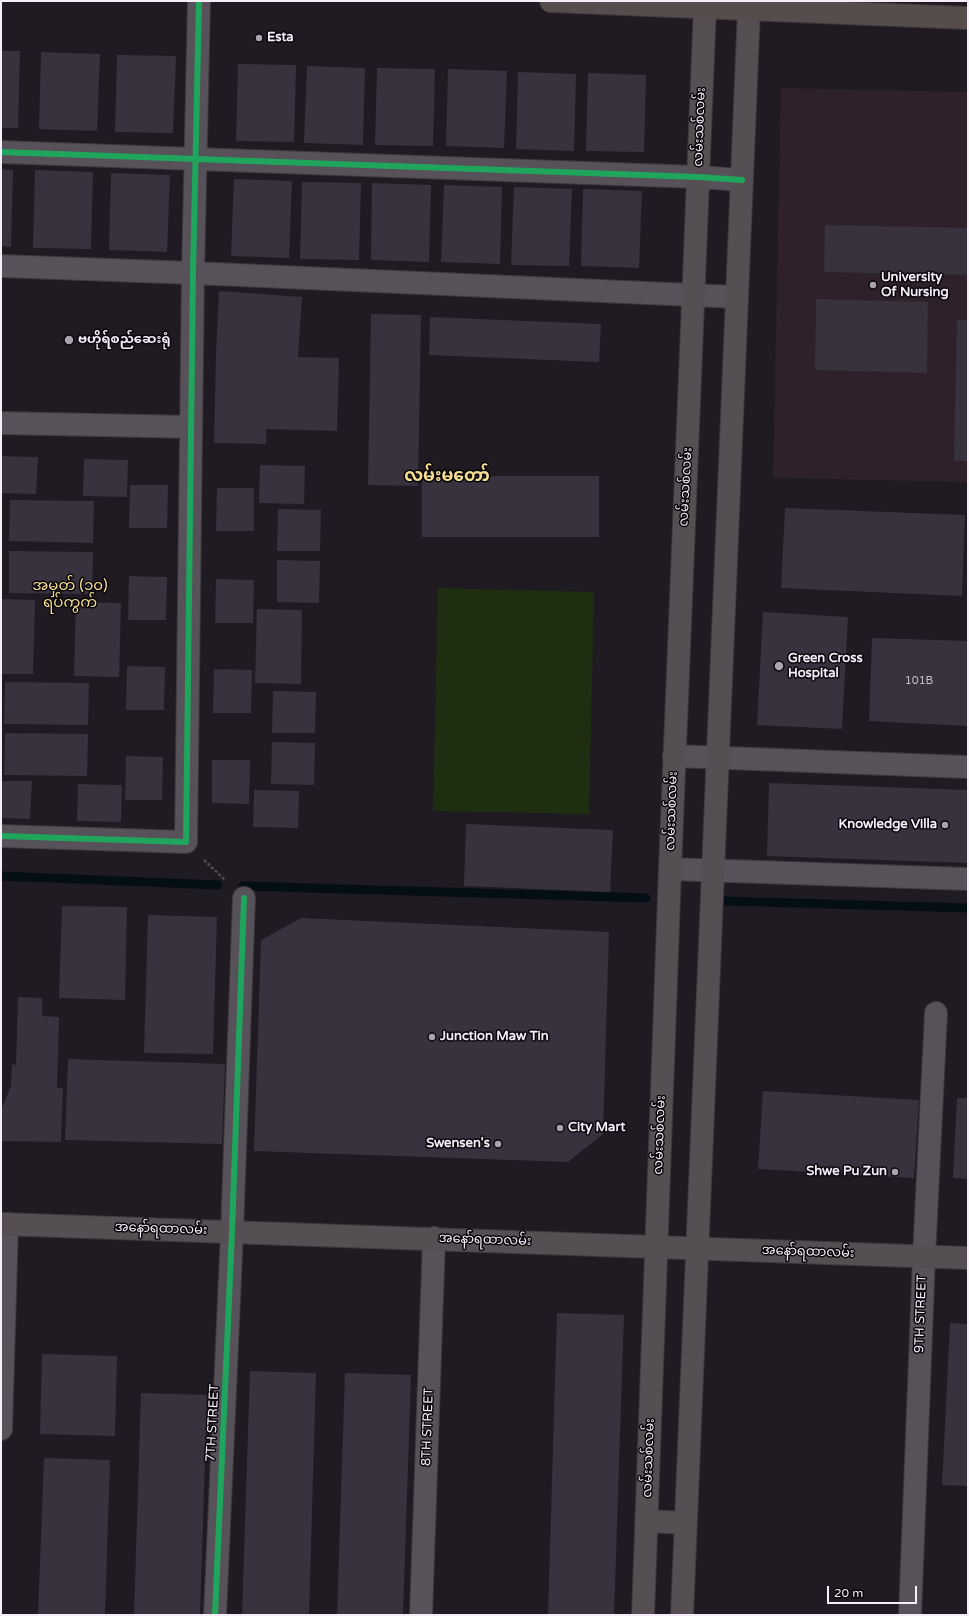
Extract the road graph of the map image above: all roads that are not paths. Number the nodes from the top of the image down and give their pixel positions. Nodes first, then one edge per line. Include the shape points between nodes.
1 (199, 1) edge
2 (551, 1) edge
3 (705, 7) junction
4 (749, 9) junction
5 (968, 18) edge
6 (1, 152) edge
7 (196, 159) junction
8 (698, 177) junction
9 (742, 180) junction
10 (1, 266) edge
11 (193, 273) junction
12 (695, 296) junction
13 (737, 296) junction
14 (1, 423) edge
15 (191, 427) junction
16 (674, 756) junction
17 (718, 759) junction
18 (967, 767) dead end
19 (1, 836) edge
20 (670, 869) junction
21 (713, 870) junction
22 (968, 879) edge
23 (244, 898) road end
24 (936, 1013) dead end
25 (4, 1224) edge
26 (232, 1232) junction
27 (434, 1238) junction
28 (656, 1246) junction
29 (697, 1247) junction
30 (924, 1256) junction
31 (968, 1258) edge
32 (1, 1429) edge
33 (647, 1521) junction
34 (686, 1523) junction
35 (215, 1615) edge
36 (421, 1615) edge
37 (644, 1615) edge
38 (682, 1615) edge
39 (910, 1615) edge

1 - 7 street
2 - 3 main road
3 - 4 main road
3 - 8 main road, လမ်းသစ်လမ်း
4 - 5 main road
4 - 9 main road
6 - 7 street
7 - 8 street
7 - 11 street
8 - 9 street
8 - 12 main road, လမ်းသစ်လမ်း
9 - 13 main road
10 - 11 street
11 - 12 street
11 - 15 street
12 - 13 street
12 - 16 main road, လမ်းသစ်လမ်း
13 - 17 main road
14 - 15 street
15 - 19 street via 186,842
16 - 17 street
16 - 20 main road, လမ်းသစ်လမ်း
17 - 18 street
17 - 21 main road
20 - 21 street
20 - 28 main road, လမ်းသစ်လမ်း
21 - 22 street
21 - 29 main road
23 - 26 street, 7TH STREET
24 - 30 street, 9TH STREET
25 - 26 main road, အနော်ရထာလမ်း
25 - 32 street
26 - 27 main road, အနော်ရထာလမ်း
26 - 35 street, 7TH STREET
27 - 28 main road, အနော်ရထာလမ်း
27 - 36 street, 8TH STREET
28 - 29 main road, အနော်ရထာလမ်း
28 - 33 main road, လမ်းသစ်လမ်း
29 - 30 main road, အနော်ရထာလမ်း
29 - 34 main road
30 - 31 main road, အနော်ရထာလမ်း
30 - 39 street, 9TH STREET
33 - 34 main road
33 - 37 main road, လမ်းသစ်လမ်း
34 - 38 main road

